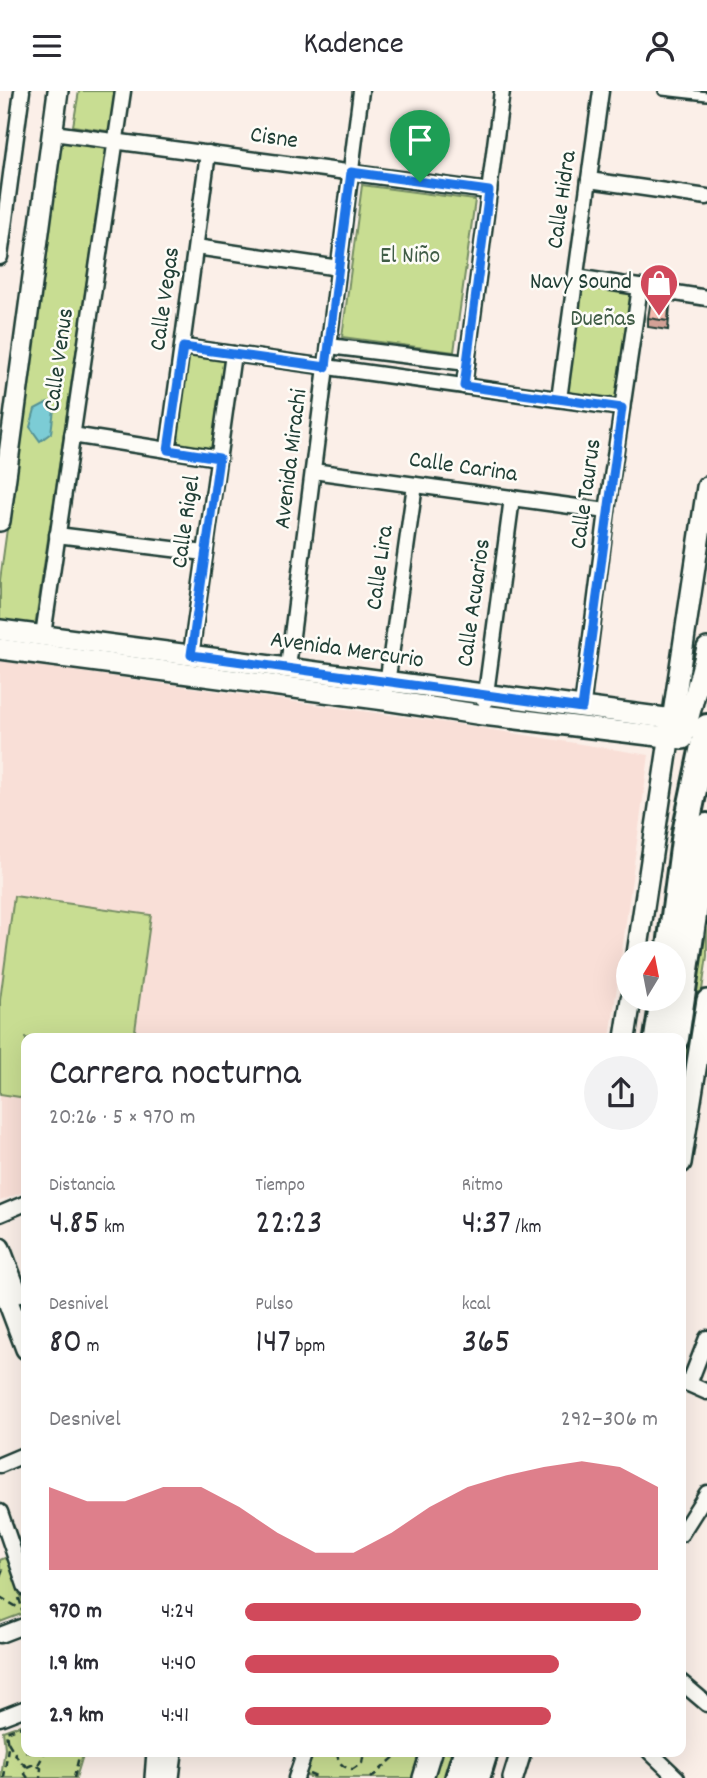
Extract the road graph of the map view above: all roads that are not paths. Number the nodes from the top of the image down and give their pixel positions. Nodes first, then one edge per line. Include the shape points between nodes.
1 (22, 91) edge
2 (58, 91) edge
3 (122, 91) edge
4 (362, 91) edge
5 (502, 91) edge
6 (601, 91) edge
7 (663, 91) edge
8 (707, 96) edge
9 (53, 133) junction
10 (115, 141) junction
11 (208, 153) junction
12 (351, 172) junction
13 (589, 180) junction
14 (489, 191) junction
15 (707, 197) edge
16 (4, 199) edge
17 (196, 247) junction
18 (0, 257) edge
19 (339, 268) junction
20 (576, 277) junction
21 (639, 287) junction
22 (707, 297) edge
23 (329, 346) junction
24 (183, 347) junction
25 (233, 354) junction
26 (467, 363) junction
27 (326, 367) junction
28 (464, 386) junction
29 (559, 399) junction
30 (622, 408) junction
31 (72, 435) junction
32 (168, 450) junction
33 (219, 458) junction
34 (313, 471) junction
35 (415, 485) junction
36 (707, 487) edge
37 (512, 498) junction
38 (607, 511) junction
39 (0, 521) edge
40 (57, 535) junction
41 (205, 553) junction
42 (0, 630) edge
43 (43, 635) junction
44 (707, 648) edge
45 (0, 649) edge
46 (191, 655) junction
47 (239, 661) junction
48 (288, 667) junction
49 (237, 682) junction
50 (386, 691) junction
51 (485, 706) junction
52 (582, 708) junction
53 (684, 729) edge
54 (707, 826) edge
55 (639, 941) edge
56 (671, 941) edge
57 (707, 1000) edge
58 (629, 1011) edge
59 (661, 1011) edge
60 (626, 1033) edge
61 (658, 1033) edge
62 (677, 1033) edge
63 (686, 1132) edge
64 (21, 1205) edge
65 (0, 1214) edge
66 (0, 1248) edge
67 (0, 1280) edge
68 (21, 1292) edge
69 (21, 1336) edge
70 (707, 1338) edge
71 (686, 1380) edge
72 (686, 1382) edge
73 (707, 1392) edge
74 (21, 1456) edge
75 (0, 1465) edge
76 (707, 1493) edge
77 (0, 1512) edge
78 (701, 1519) edge
79 (686, 1530) edge
80 (6, 1557) edge
81 (21, 1580) edge
82 (21, 1621) edge
83 (0, 1635) edge
84 (686, 1686) edge
85 (707, 1704) edge
86 (21, 1710) edge
87 (0, 1718) edge
88 (157, 1757) edge
89 (171, 1757) edge
90 (303, 1757) edge
91 (429, 1757) edge
92 (465, 1757) edge
93 (492, 1757) edge
94 (519, 1757) edge
95 (655, 1757) edge
96 (155, 1778) edge
97 (169, 1778) edge
98 (296, 1778) edge
99 (423, 1778) edge
100 (458, 1778) edge
101 (477, 1778) edge
102 (513, 1778) edge
103 (677, 1778) edge

1 - 16 street
2 - 9 street
3 - 10 street, Calle Venus
4 - 12 street, Avenida Mirachi
5 - 14 street
6 - 13 street, Calle Hidra
7 - 8 lane
9 - 10 street, Cisne
9 - 39 street
10 - 11 street, Cisne
10 - 31 street, Calle Venus
11 - 12 street, Cisne
11 - 17 street, Calle Vegas
12 - 14 street, Cisne
12 - 19 street, Avenida Mirachi
13 - 15 street
13 - 20 street, Calle Hidra
14 - 26 street
16 - 18 street
17 - 19 street
17 - 24 street, Calle Vegas
19 - 23 street, Avenida Mirachi
20 - 21 street
20 - 29 street, Calle Hidra
21 - 22 street
21 - 30 street, Calle Taurus
23 - 26 street
23 - 27 street, Avenida Mirachi
24 - 25 street
24 - 32 street, Calle Vegas
25 - 27 street
25 - 33 street, Calle Rigel
26 - 28 street
27 - 28 street
27 - 34 street, Avenida Mirachi
28 - 29 street
29 - 30 street
30 - 38 street, Calle Taurus
31 - 32 street
31 - 40 street, Calle Venus
32 - 33 street
33 - 41 street, Calle Rigel
34 - 35 street, Calle Carina
34 - 48 street, Avenida Mirachi
35 - 37 street, Calle Carina
35 - 50 street, Calle Lira
36 - 53 street
37 - 38 street, Calle Carina
37 - 51 street, Calle Acuarios
38 - 52 street, Calle Taurus
40 - 41 street
40 - 43 street, Calle Venus
41 - 46 street, Calle Rigel
42 - 43 street, Avenida Mercurio
43 - 46 street, Avenida Mercurio
44 - 53 street
45 - 49 street, Avenida Mercurio
46 - 47 street, Avenida Mercurio
47 - 48 street, Avenida Mercurio
47 - 49 street
48 - 50 street, Avenida Mercurio
49 - 50 street, Avenida Mercurio
50 - 51 street, Avenida Mercurio
51 - 52 street, Avenida Mercurio
51 - 53 street, Avenida Mercurio
52 - 53 street, Avenida Mercurio
53 - 55 street via 650,858
53 - 56 highway via 685,834
54 - 62 highway
57 - 63 street
58 - 60 street
59 - 61 highway
64 - 65 street
66 - 68 street
67 - 69 street
70 - 71 street
72 - 73 street
74 - 75 street
76 - 78 street
77 - 80 street
78 - 79 street
80 - 81 street
82 - 83 street
84 - 85 street
86 - 87 street
88 - 96 street
89 - 97 street
90 - 98 street
91 - 99 street
92 - 100 highway
93 - 101 highway
94 - 102 street
95 - 103 street

